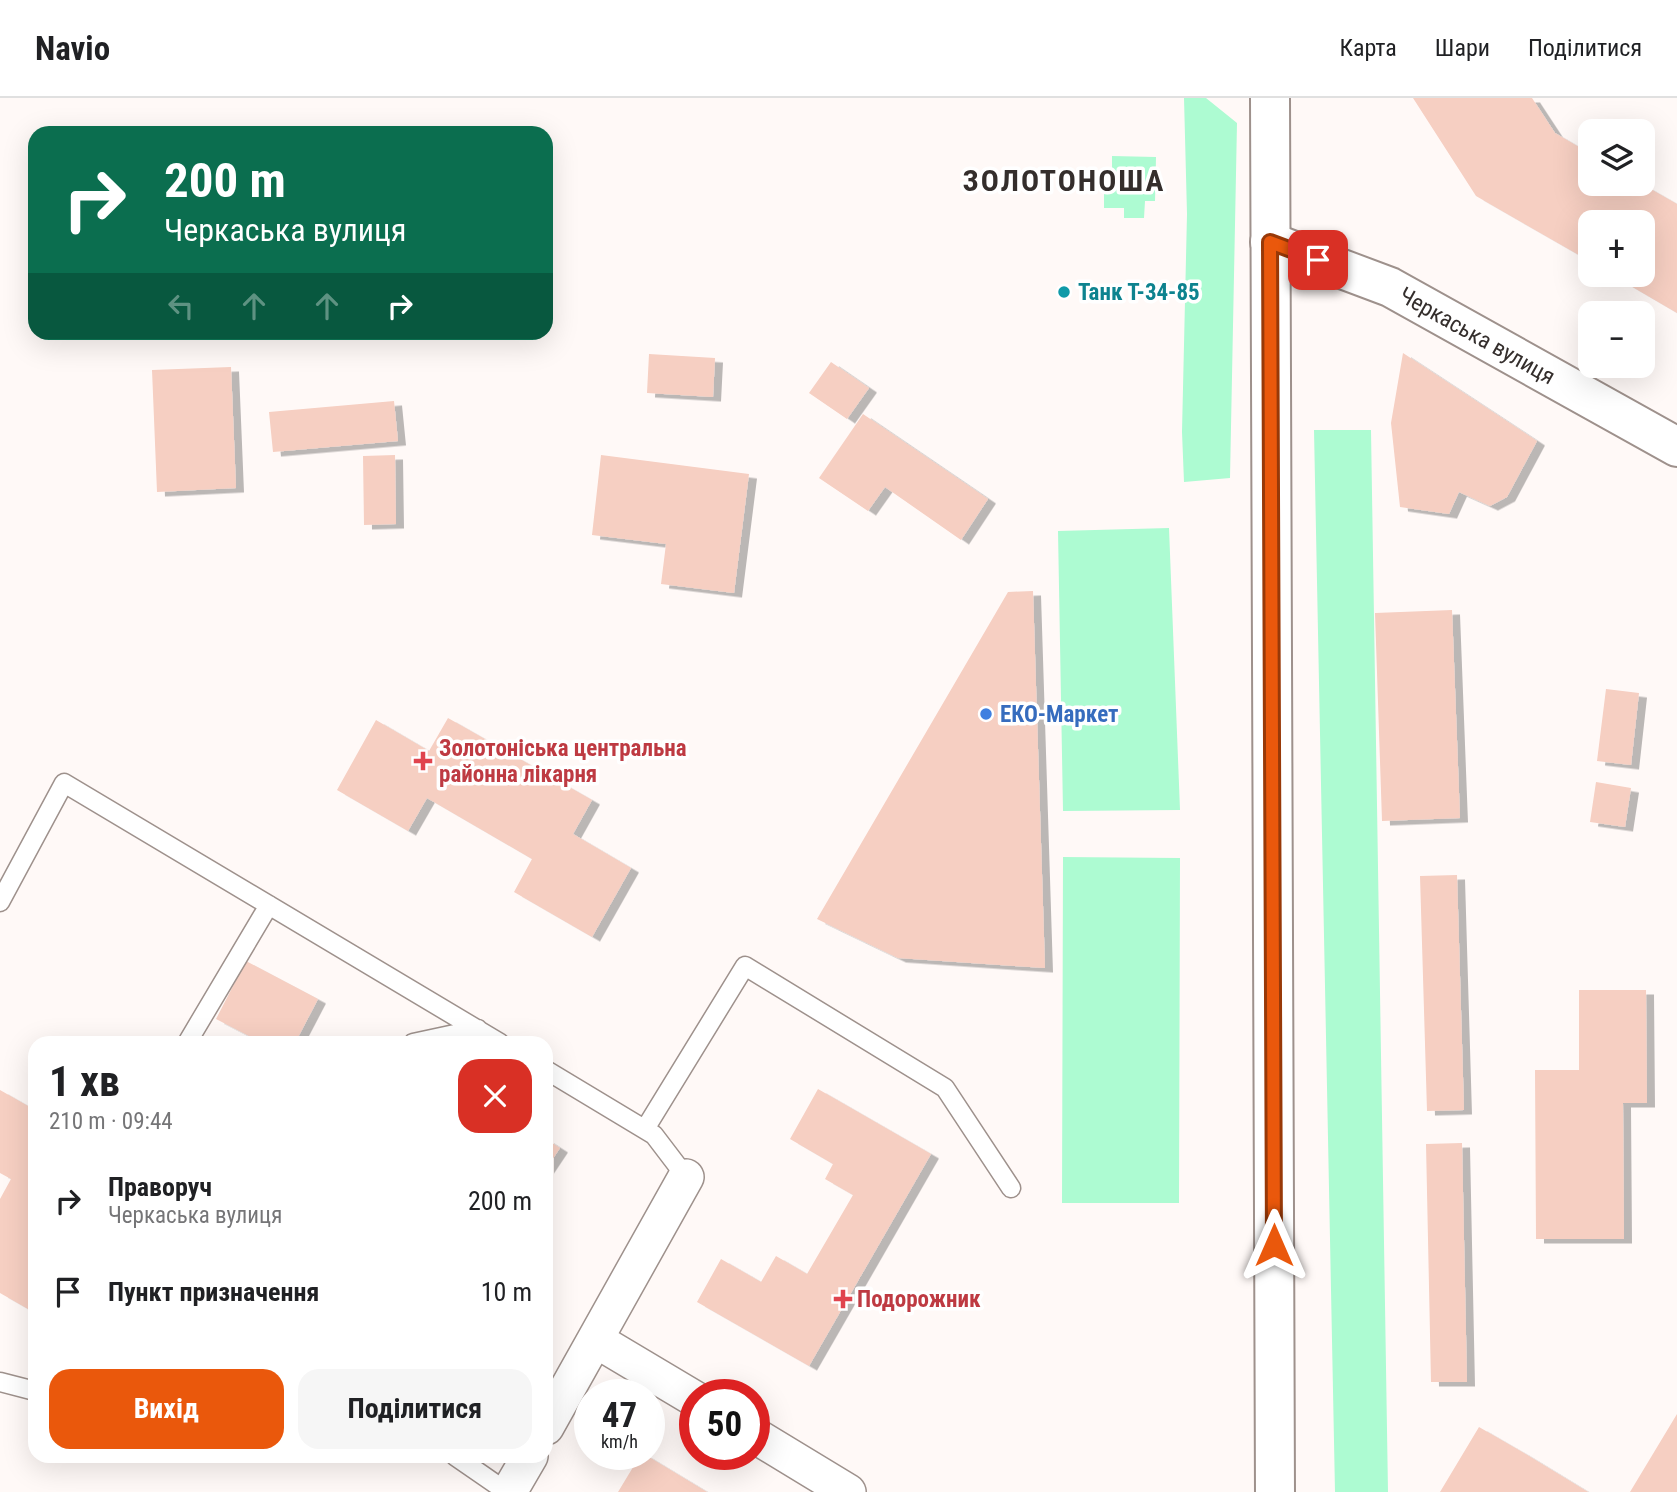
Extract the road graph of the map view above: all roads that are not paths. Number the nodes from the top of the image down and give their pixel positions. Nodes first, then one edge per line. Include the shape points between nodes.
1 (1270, 98) edge
2 (1270, 242) junction
3 (1677, 447) edge
4 (0, 902) edge
5 (269, 905) junction
6 (478, 1029) junction
7 (191, 1036) edge
8 (446, 1036) edge
9 (489, 1036) edge
10 (553, 1074) edge
11 (645, 1129) junction
12 (686, 1177) joint
13 (1011, 1188) dead end
14 (596, 1340) junction
15 (0, 1382) edge
16 (28, 1389) edge
17 (679, 1389) edge
18 (553, 1415) edge
19 (770, 1445) edge
20 (465, 1463) edge
21 (526, 1463) edge
22 (508, 1492) edge
23 (848, 1492) edge
24 (1275, 1492) edge

1 - 2 main road
2 - 3 main road, Черкаська вулиця via 1390,287
2 - 24 main road
4 - 5 lane via 64,783
5 - 6 lane
5 - 7 lane
6 - 8 lane
6 - 9 lane
10 - 11 lane
11 - 12 lane
11 - 13 lane via 745,966 945,1088
12 - 14 street
14 - 17 street
14 - 18 street
15 - 16 lane
19 - 23 street
20 - 22 lane
21 - 22 street

